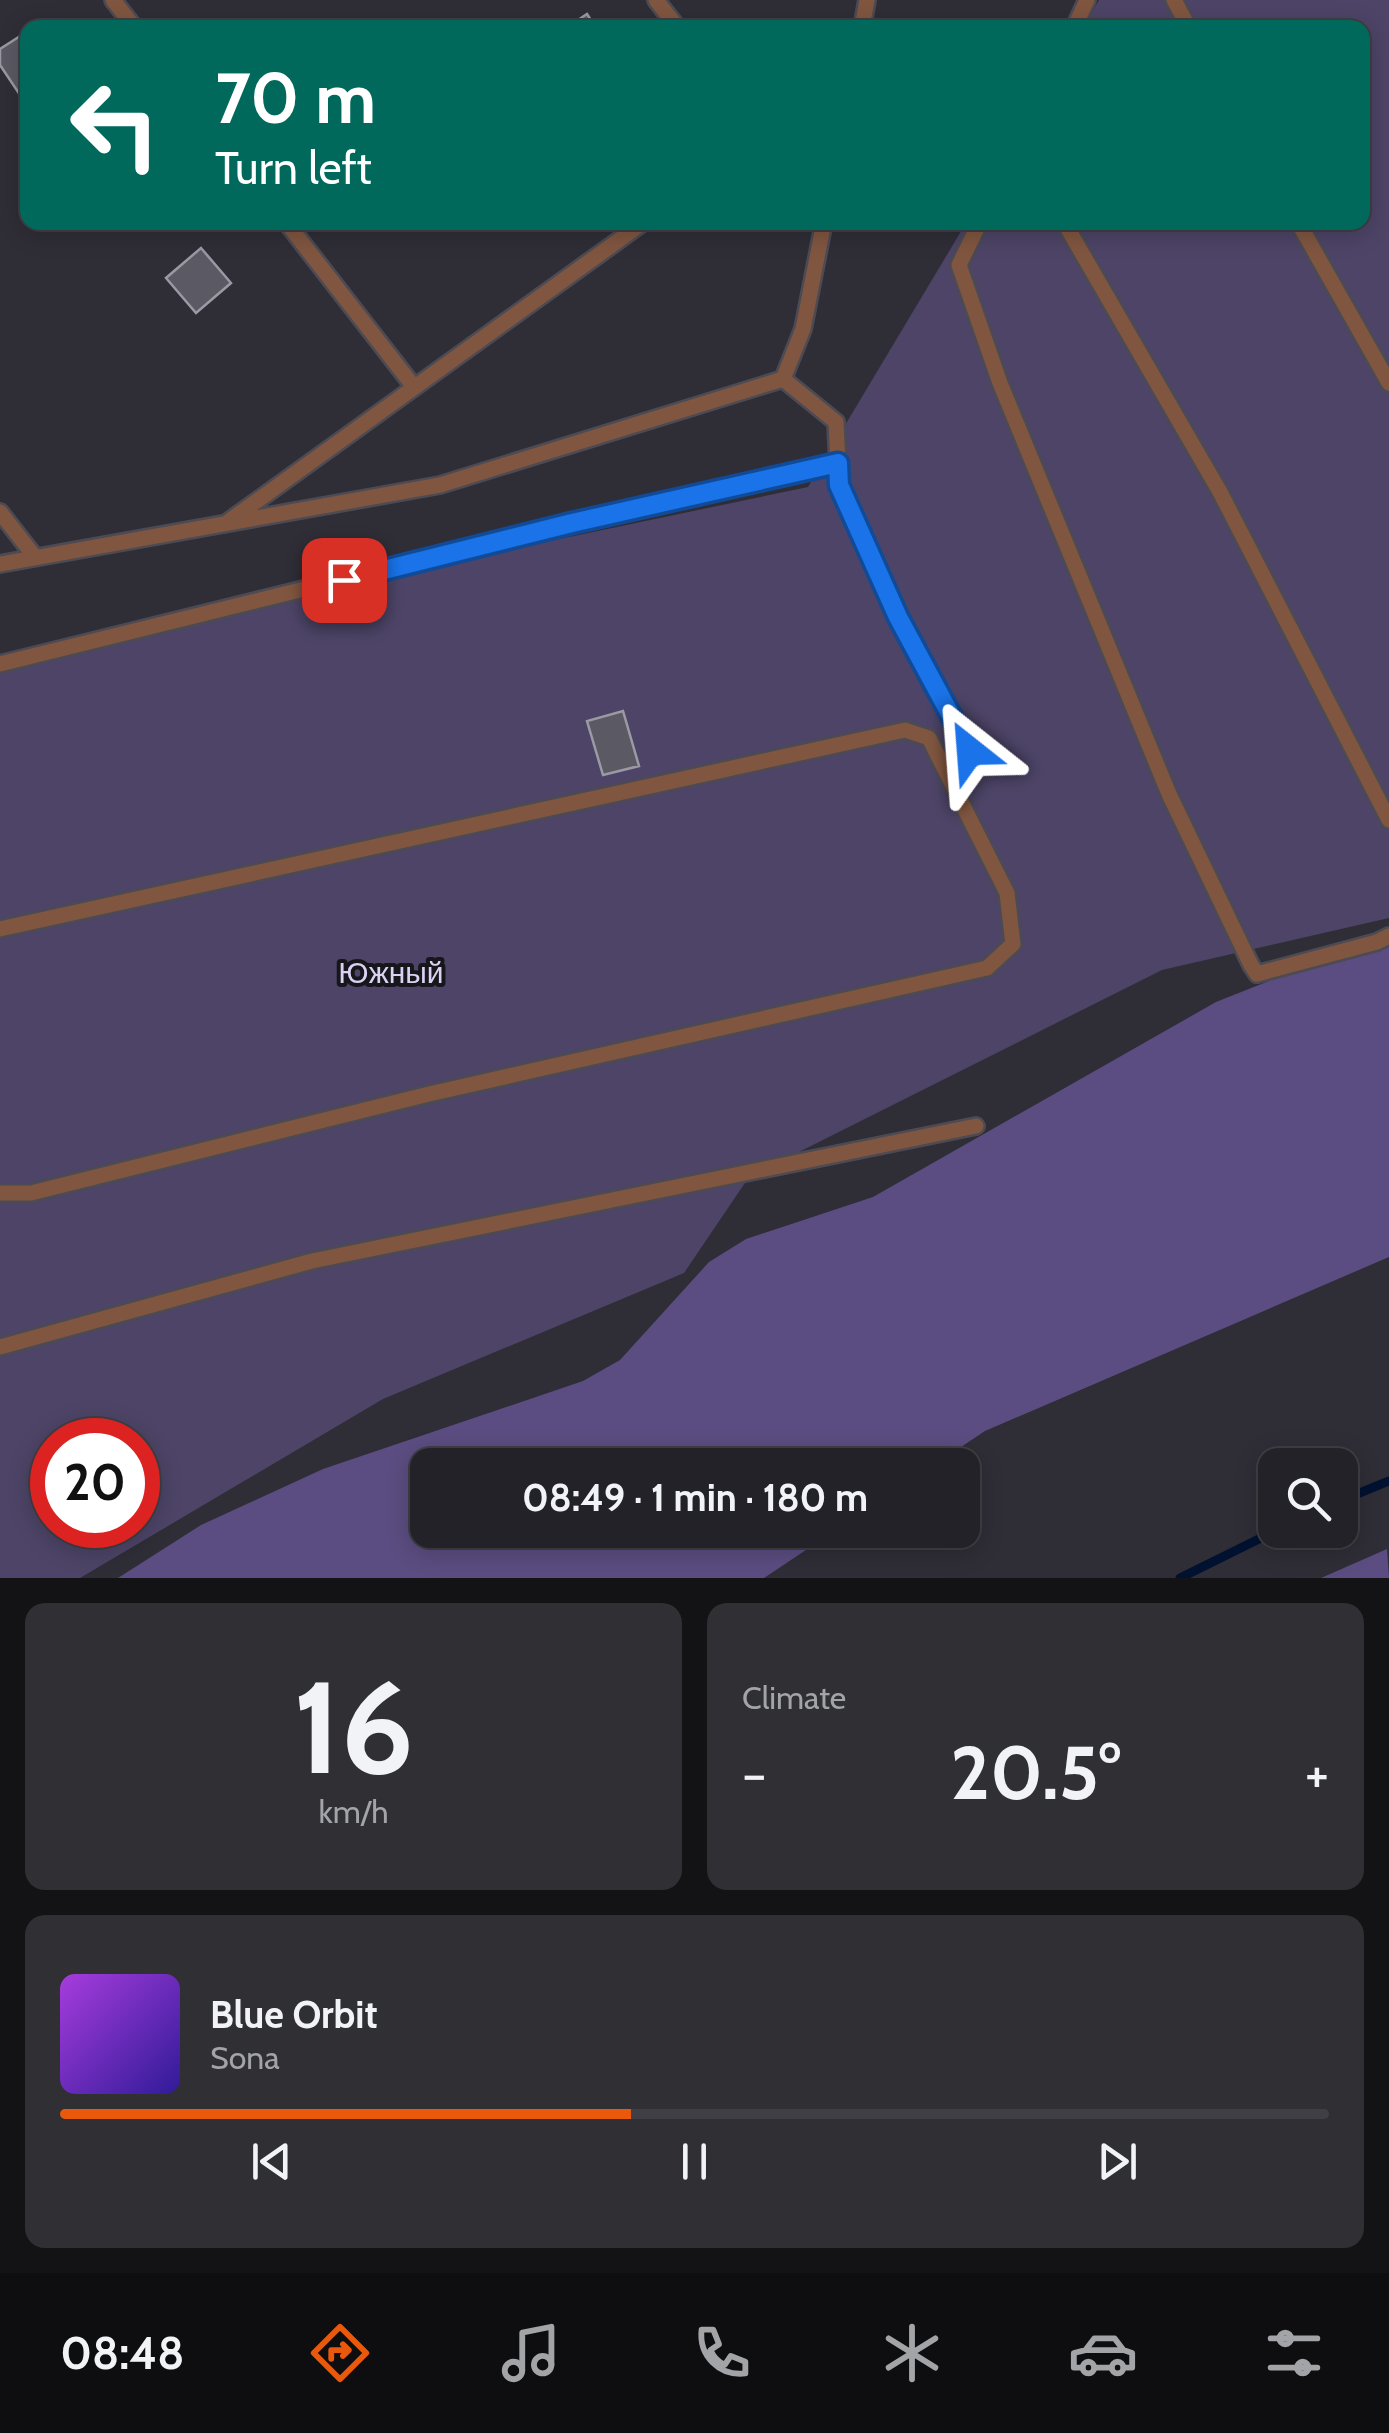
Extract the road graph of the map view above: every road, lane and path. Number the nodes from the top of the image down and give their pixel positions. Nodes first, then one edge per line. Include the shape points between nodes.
1 (113, 0) edge
2 (656, 0) edge
3 (129, 20) edge
4 (672, 20) edge
5 (292, 230) edge
6 (633, 230) edge
7 (822, 230) edge
8 (976, 230) edge
9 (1069, 230) edge
10 (1303, 230) edge
11 (783, 379) junction
12 (1389, 383) edge
13 (414, 387) junction
14 (838, 463) junction
15 (0, 512) edge
16 (226, 523) junction
17 (35, 556) junction
18 (0, 564) edge
19 (0, 664) edge
20 (970, 751) dead end
21 (1389, 820) edge
22 (0, 929) edge
23 (1389, 936) edge
24 (976, 1126) dead end
25 (0, 1193) edge
26 (0, 1347) edge

1 - 3 lane
2 - 4 lane
5 - 13 lane
6 - 13 lane
7 - 11 lane via 803,329
8 - 23 lane via 959,265 1000,383 1169,794 1251,966 1257,974
9 - 21 lane via 1220,492
10 - 12 lane
11 - 14 lane via 836,422
11 - 16 lane via 440,484
13 - 16 lane
14 - 19 lane
14 - 20 lane via 839,485 898,617
15 - 17 lane
16 - 17 lane
17 - 18 lane
22 - 25 lane via 905,730 929,738 962,802 1007,894 1013,944 986,968 31,1193
24 - 26 lane via 312,1261

